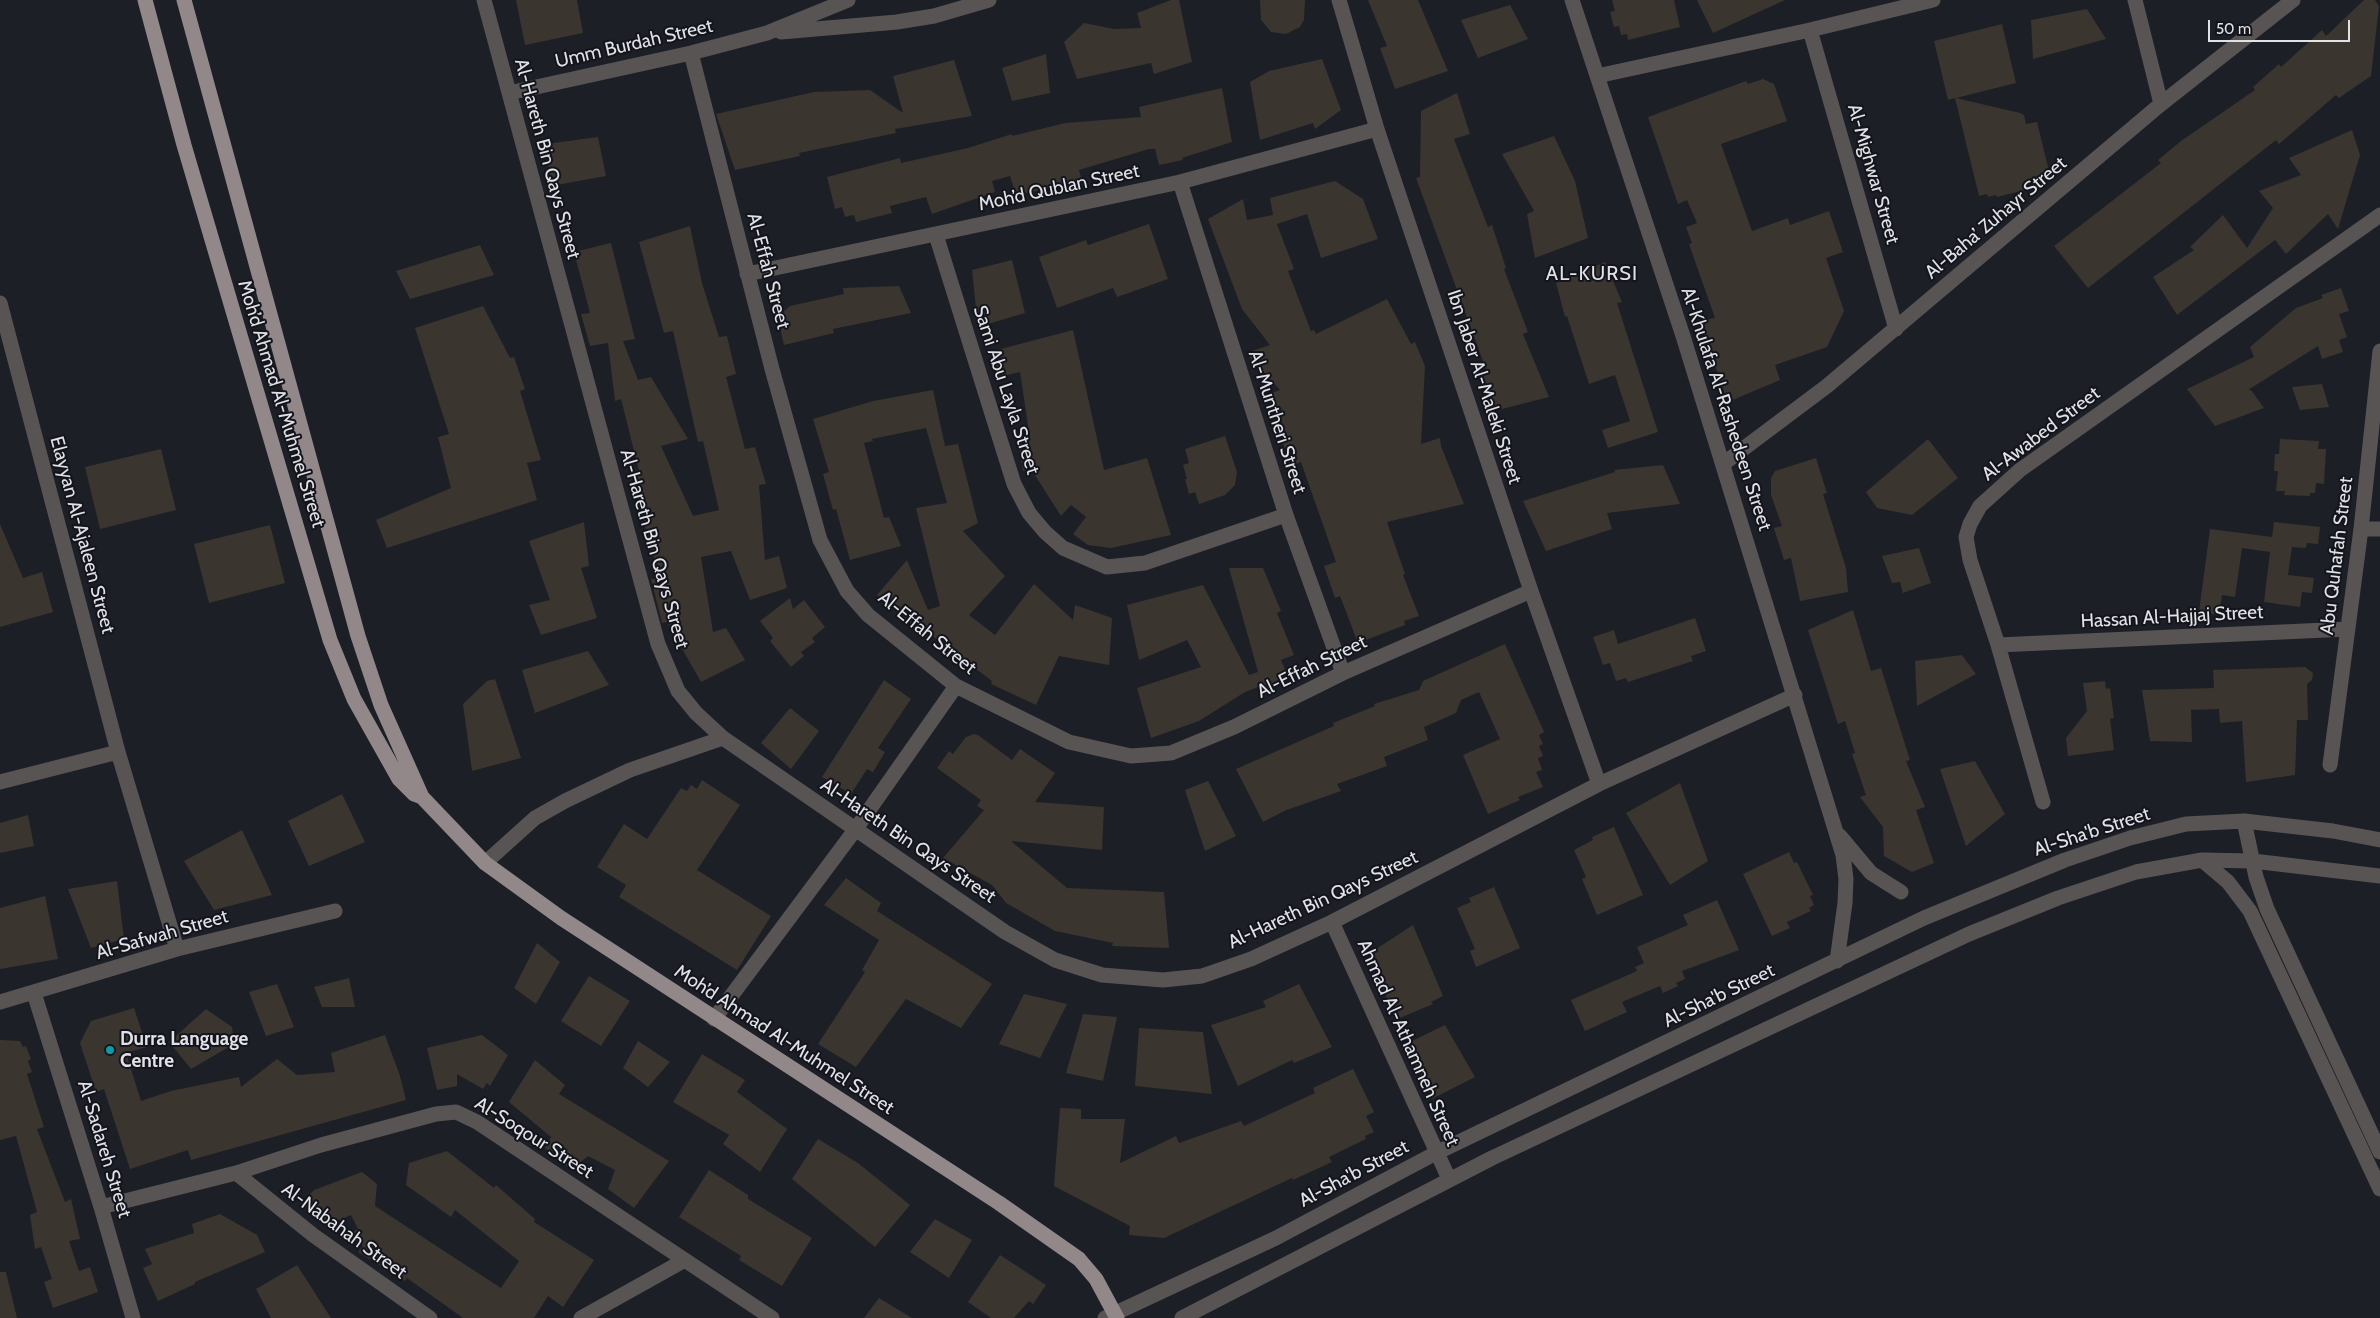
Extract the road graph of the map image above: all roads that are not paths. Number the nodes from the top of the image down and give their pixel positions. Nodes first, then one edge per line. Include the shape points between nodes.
1 (145, 0) edge
2 (184, 0) edge
3 (484, 0) edge
4 (848, 0) edge
5 (988, 0) edge
6 (1339, 0) edge
7 (1572, 0) edge
8 (1933, 0) edge
9 (2135, 0) edge
10 (2294, 0) edge
11 (1810, 30) junction
12 (767, 33) junction
13 (691, 53) junction
14 (1597, 76) junction
15 (509, 93) junction
16 (2161, 104) junction
17 (1377, 128) junction
18 (1180, 182) junction
19 (2380, 215) edge
20 (936, 235) junction
21 (747, 274) junction
22 (0, 303) edge
23 (3, 329) edge
24 (1896, 329) junction
25 (2380, 351) edge
26 (1723, 464) junction
27 (1286, 515) junction
28 (2361, 529) junction
29 (2380, 529) edge
30 (1531, 590) junction
31 (2348, 629) junction
32 (1998, 645) junction
33 (1343, 673) junction
34 (956, 686) junction
35 (1795, 695) junction
36 (723, 738) junction
37 (118, 752) junction
38 (2330, 765) dead end
39 (0, 782) edge
40 (1599, 784) junction
41 (422, 797) junction
42 (2043, 802) dead end
43 (2244, 821) junction
44 (855, 830) junction
45 (1836, 831) junction
46 (2380, 840) edge
47 (2202, 860) junction
48 (2253, 861) junction
49 (485, 863) junction
50 (2380, 876) edge
51 (1901, 892) dead end
52 (335, 911) dead end
53 (1332, 922) junction
54 (176, 949) junction
55 (1837, 961) junction
56 (34, 993) junction
57 (0, 1002) edge
58 (714, 1019) junction
59 (2380, 1152) edge
60 (1436, 1154) junction
61 (236, 1173) junction
62 (1449, 1179) junction
63 (2380, 1189) edge
64 (101, 1206) junction
65 (685, 1260) junction
66 (1112, 1316) edge
67 (133, 1318) edge
68 (430, 1318) edge
69 (580, 1318) edge
70 (772, 1318) edge
71 (1182, 1318) edge

1 - 41 main road, Moh’d Ahmad Al-Muhmel Street via 184,145 330,640 371,731 403,783
2 - 41 main road, Moh’d Ahmad Al-Muhmel Street via 358,636 381,705
3 - 15 street, Al-Hareth Bin Qays Street
4 - 12 street, Umm Burdah Street
5 - 12 street, Umm Burdah Street via 934,16 897,22
6 - 17 street, Ibn Jaber Al-Maleki Street
7 - 14 street, Al-Khulafa Al-Rashedeen Street
8 - 11 street
9 - 16 street
10 - 16 street, Al-Baha’ Zuhayr Street
11 - 14 street
11 - 24 street, Al-Mighwar Street
12 - 13 street, Umm Burdah Street
13 - 15 street, Umm Burdah Street
13 - 21 street, Al-Effah Street
14 - 26 street, Al-Khulafa Al-Rashedeen Street
15 - 36 street, Al-Hareth Bin Qays Street via 658,644 678,691
16 - 24 street, Al-Baha’ Zuhayr Street
17 - 18 street, Moh’d Qublan Street
17 - 30 street, Ibn Jaber Al-Maleki Street
18 - 20 street, Moh’d Qublan Street
18 - 27 street, Al-Muntheri Street
19 - 32 street, Al-Awabed Street via 2020,470 1980,506 1966,537 1970,560
20 - 21 street, Moh’d Qublan Street
20 - 27 street, Sami Abu Layla Street via 1014,484 1029,513 1063,548 1107,567 1145,564
21 - 34 street, Al-Effah Street via 820,540 830,561 847,591 868,615
22 - 23 street, Elayyan Al-Ajaleen Street
23 - 37 street, Elayyan Al-Ajaleen Street
24 - 26 street, Al-Baha’ Zuhayr Street
25 - 28 street, Abu Quhafah Street
26 - 35 street, Al-Khulafa Al-Rashedeen Street
27 - 33 street, Al-Muntheri Street
28 - 29 street
28 - 31 street, Abu Quhafah Street
30 - 33 street, Al-Effah Street
30 - 40 street, Ibn Jaber Al-Maleki Street
31 - 32 street, Hassan Al-Hajjaj Street
31 - 38 street, Abu Quhafah Street
32 - 42 street, Al-Awabed Street
33 - 34 street, Al-Effah Street via 1234,727 1171,753 1130,756 1069,742
34 - 44 street
35 - 40 street, Al-Hareth Bin Qays Street
35 - 45 street, Al-Khulafa Al-Rashedeen Street
36 - 44 street, Al-Hareth Bin Qays Street
36 - 49 street via 630,770 565,801 535,818
37 - 39 street
37 - 54 street, Elayyan Al-Ajaleen Street
40 - 53 street, Al-Hareth Bin Qays Street
41 - 49 main road, Moh’d Ahmad Al-Muhmel Street
43 - 46 street, Al-Sha'b Street
43 - 48 street
43 - 55 street, Al-Sha'b Street via 2186,824 2064,860 1924,918
44 - 53 street, Al-Hareth Bin Qays Street via 1005,932 1055,960 1102,975 1163,980 1202,976 1251,959
44 - 58 street
45 - 51 street, Al-Khulafa Al-Rashedeen Street via 1871,873
45 - 55 street, Al-Khulafa Al-Rashedeen Street via 1846,879
47 - 48 street
47 - 62 street via 2136,872 2058,898 1969,934
47 - 63 street via 2228,882 2250,911
48 - 50 street
48 - 59 street via 2267,909
49 - 58 main road, Moh’d Ahmad Al-Muhmel Street via 561,918
52 - 54 street, Al-Safwah Street
53 - 60 street, Ahmad Al-Athamneh Street
54 - 56 street, Al-Safwah Street
55 - 60 street, Al-Sha'b Street
56 - 57 street, Al-Safwah Street
56 - 64 street, Al-Sadareh Street
58 - 66 main road, Moh’d Ahmad Al-Muhmel Street via 1079,1259 1096,1279
60 - 62 street, Ahmad Al-Athamneh Street
60 - 66 street, Al-Sha'b Street via 1276,1238
61 - 64 street, Al-Soqour Street
61 - 65 street, Al-Soqour Street via 321,1145 436,1114 456,1112 477,1122
61 - 68 street, Al-Nabahah Street via 313,1235
62 - 71 street
64 - 67 street, Al-Sadareh Street
65 - 69 street
65 - 70 street, Al-Soqour Street

